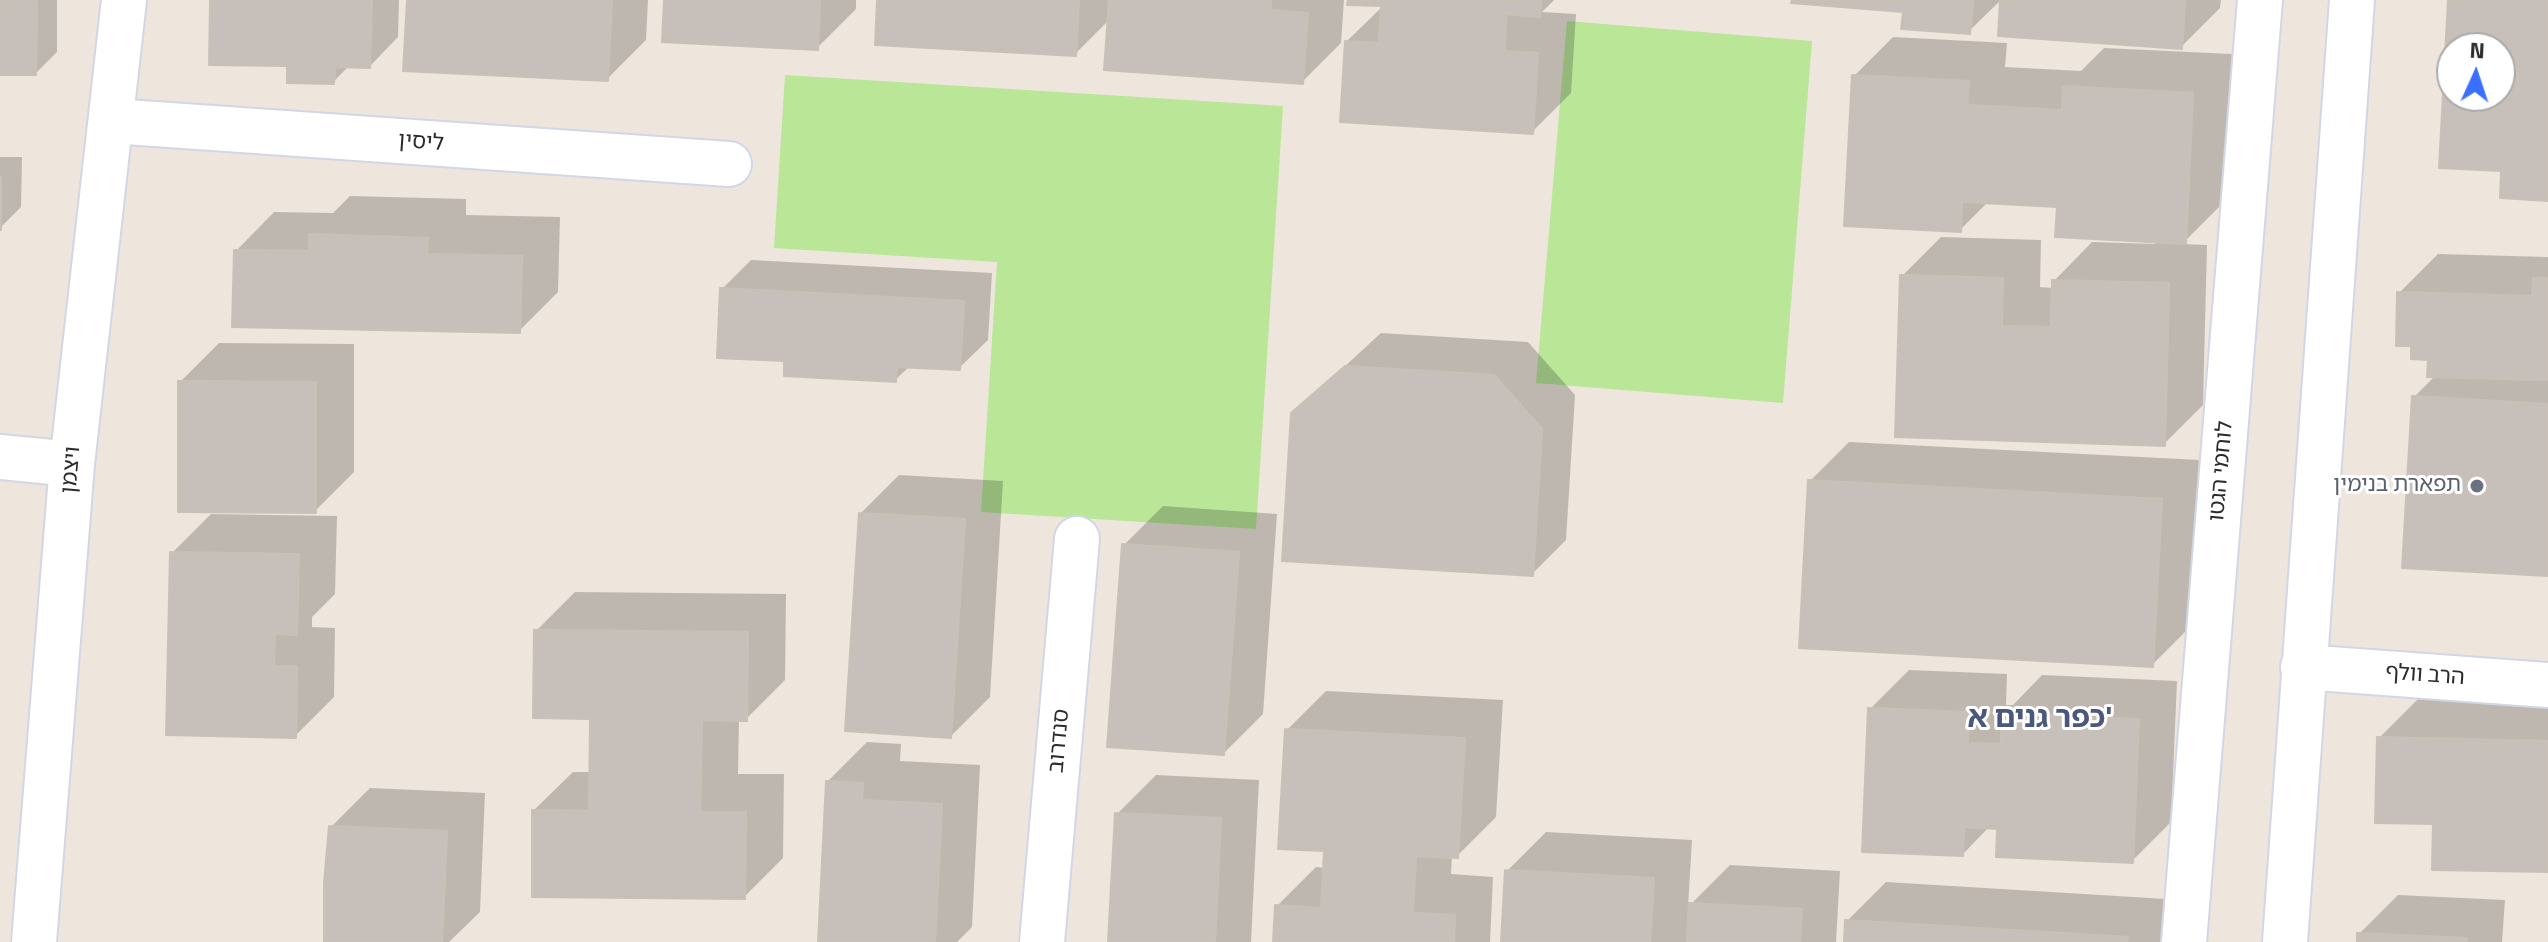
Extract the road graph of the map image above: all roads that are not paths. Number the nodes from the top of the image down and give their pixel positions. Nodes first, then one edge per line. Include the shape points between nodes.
1 (124, 0) edge
2 (2260, 0) edge
3 (2352, 0) edge
4 (112, 121) junction
5 (729, 164) dead end
6 (0, 457) edge
7 (72, 464) junction
8 (1077, 539) dead end
9 (2303, 667) junction
10 (2548, 685) edge
11 (34, 942) edge
12 (1042, 942) edge
13 (2184, 942) edge
14 (2285, 942) edge

1 - 4 street, ויצמן
2 - 13 street, לוחמי הגטו
3 - 9 street
4 - 5 street, ליסין
4 - 7 street, ויצמן
6 - 7 street
7 - 11 street, ויצמן
8 - 12 street, סנדרוב
9 - 10 street, הרב וולף
9 - 14 street

